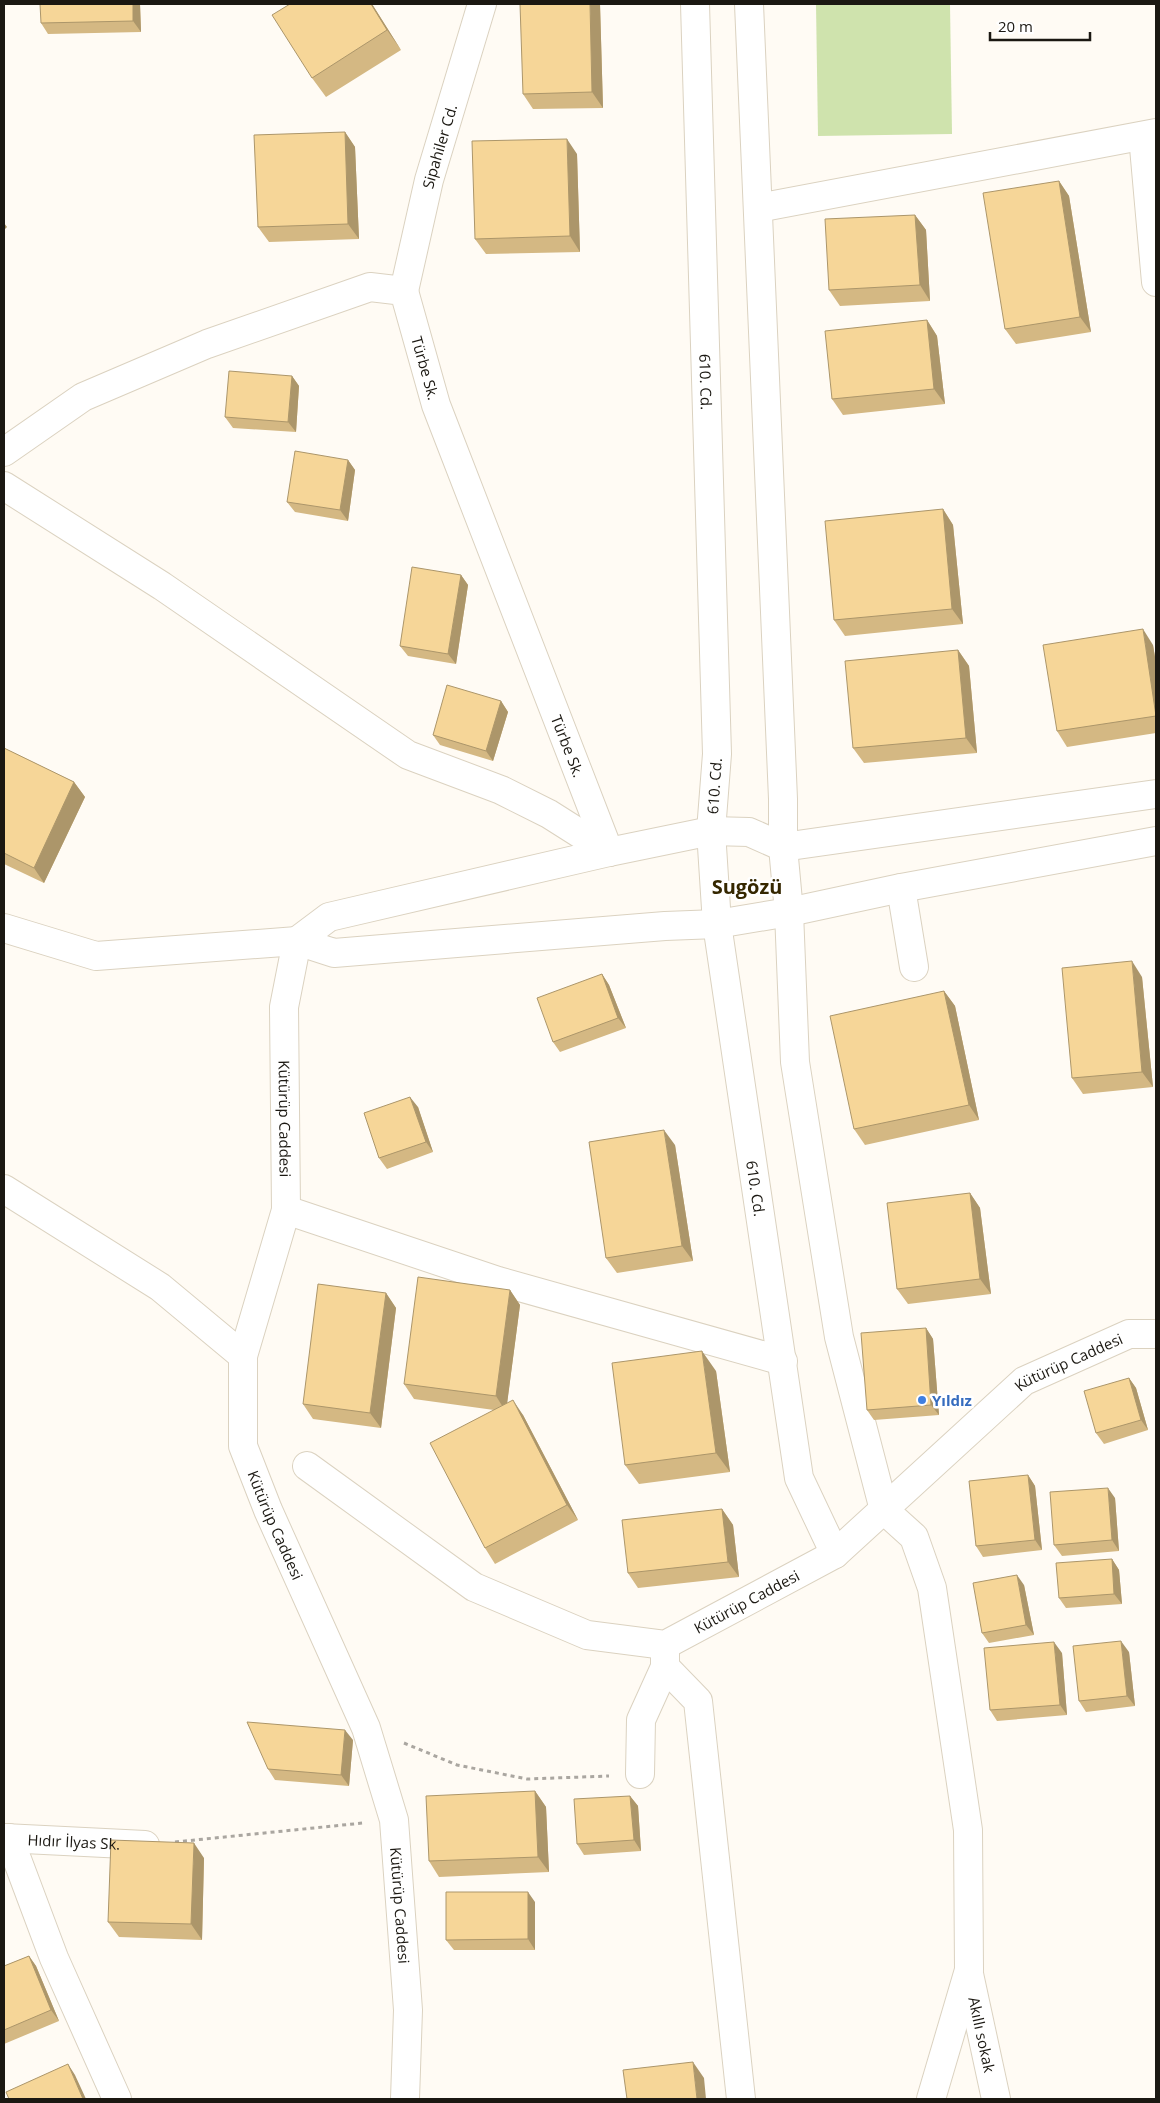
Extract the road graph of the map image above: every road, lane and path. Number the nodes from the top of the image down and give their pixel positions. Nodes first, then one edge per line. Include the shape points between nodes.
1 (482, 4) edge
2 (695, 4) edge
3 (748, 4) edge
4 (1149, 134) edge
5 (758, 208) junction
6 (1156, 282) edge
7 (404, 291) junction
8 (4, 452) edge
9 (4, 486) edge
10 (1156, 794) edge
11 (711, 830) junction
12 (1156, 841) edge
13 (783, 847) junction
14 (609, 852) junction
15 (901, 888) junction
16 (789, 912) junction
17 (717, 924) junction
18 (4, 928) edge
19 (297, 941) junction
20 (914, 967) dead end
21 (4, 1189) edge
22 (286, 1210) junction
23 (1156, 1334) edge
24 (243, 1356) junction
25 (783, 1361) junction
26 (307, 1466) dead end
27 (884, 1510) junction
28 (835, 1554) junction
29 (665, 1656) junction
30 (366, 1728) junction
31 (640, 1774) joint
32 (394, 1820) junction
33 (6, 1838) edge
34 (145, 1845) joint
35 (969, 1970) junction
36 (117, 2099) edge
37 (405, 2099) edge
38 (741, 2099) edge
39 (931, 2099) edge
40 (996, 2099) edge

1 - 7 street, Sipahiler Cd. via 429,180
2 - 11 street, 610. Cd. via 716,754
3 - 5 street
4 - 5 street
4 - 6 street
5 - 13 street
7 - 8 street via 370,287 206,344 83,398
7 - 14 street, Türbe Sk. via 436,405
9 - 14 street via 162,586 408,755 509,794 549,814
10 - 13 street
11 - 13 street via 749,832
11 - 14 street
11 - 17 street, 610. Cd.
12 - 15 street
13 - 16 street
14 - 19 street via 329,917
15 - 16 street
15 - 20 street
16 - 17 street
16 - 27 street via 795,1062 839,1337
17 - 19 street via 334,953
17 - 25 street, 610. Cd.
18 - 19 street via 96,956
19 - 22 street, Kütürüp Caddesi via 284,1007
21 - 24 street via 160,1287
22 - 24 street, Kütürüp Caddesi
22 - 25 street via 498,1281
23 - 27 street, Kütürüp Caddesi via 1129,1334 1024,1381
24 - 30 street, Kütürüp Caddesi via 243,1446 268,1510
25 - 28 street, 610. Cd. via 799,1478
26 - 29 street via 474,1587 587,1635
27 - 28 street, Kütürüp Caddesi
27 - 35 street via 914,1537 932,1588 968,1830
28 - 29 street, Kütürüp Caddesi
29 - 31 street via 641,1720
29 - 38 street via 698,1701
30 - 31 path via 457,1766 527,1779
30 - 32 street, Kütürüp Caddesi
32 - 34 path
32 - 37 street, Kütürüp Caddesi via 408,2010
33 - 34 street, Hıdır İlyas Sk.
33 - 36 street via 54,1958
35 - 39 street
35 - 40 street, Akıllı sokak

